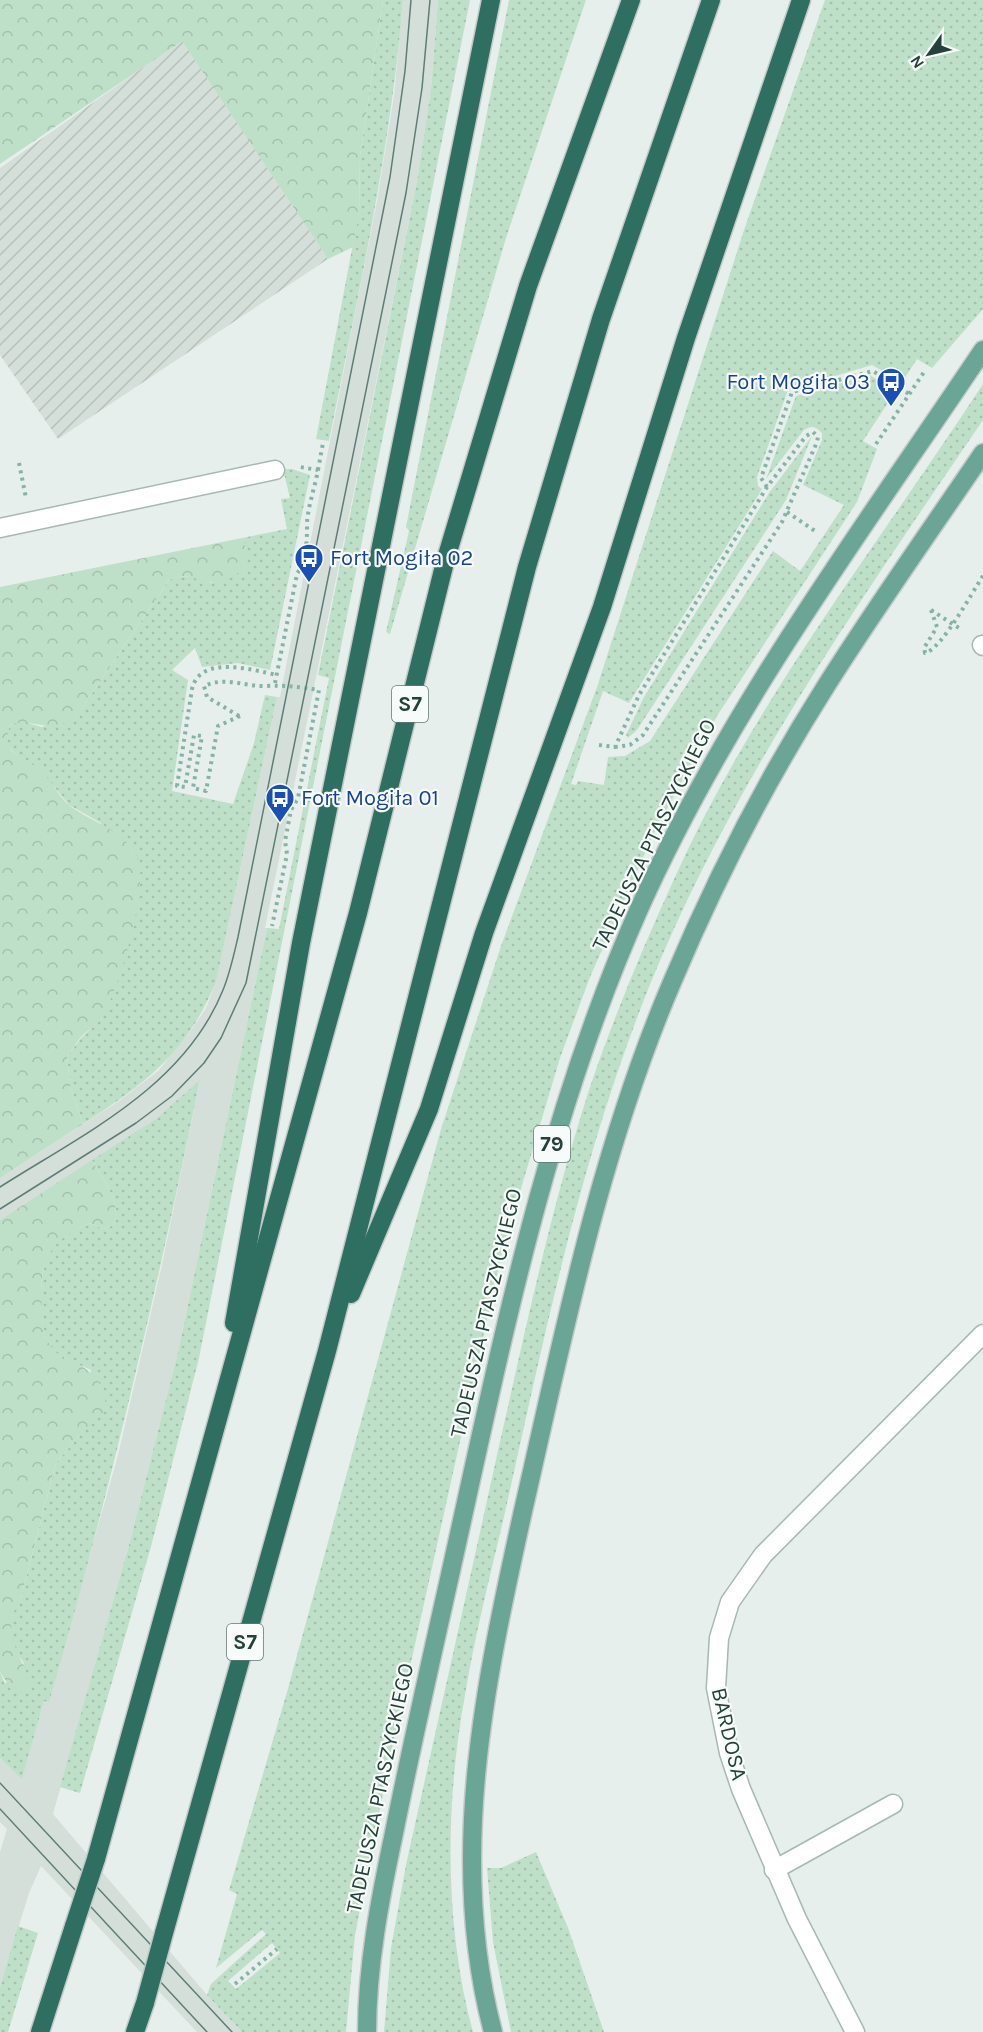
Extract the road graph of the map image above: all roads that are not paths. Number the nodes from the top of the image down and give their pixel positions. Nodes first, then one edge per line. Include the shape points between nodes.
1 (491, 0) edge
2 (631, 0) edge
3 (711, 0) edge
4 (801, 0) edge
5 (983, 350) edge
6 (983, 453) edge
7 (275, 470) dead end
8 (0, 528) edge
9 (983, 1334) edge
10 (327, 1351) junction
11 (219, 1418) junction
12 (893, 1804) dead end
13 (774, 1870) junction
14 (40, 2032) edge
15 (135, 2032) edge
16 (367, 2032) edge
17 (493, 2032) edge
18 (855, 2032) edge

1 - 11 highway via 301,943
2 - 11 highway, S7 via 528,286 445,562 358,914
3 - 10 highway, S7 via 601,320 527,567
4 - 10 highway via 686,338 602,607 484,933 429,1109
5 - 16 main road, TADEUSZA PTASZYCKIEGO / 79 via 733,727 657,872 596,1013 540,1187 476,1459 383,1885
6 - 17 main road via 825,687 742,831 671,983 612,1148 573,1290 517,1539 477,1758 471,1891 479,1964
7 - 8 street
9 - 13 street, BARDOSA via 775,1540 730,1602 716,1663 721,1719 741,1789
10 - 15 highway, S7, bridge
11 - 14 highway, S7, bridge via 96,1859
12 - 13 street
13 - 18 street, BARDOSA

